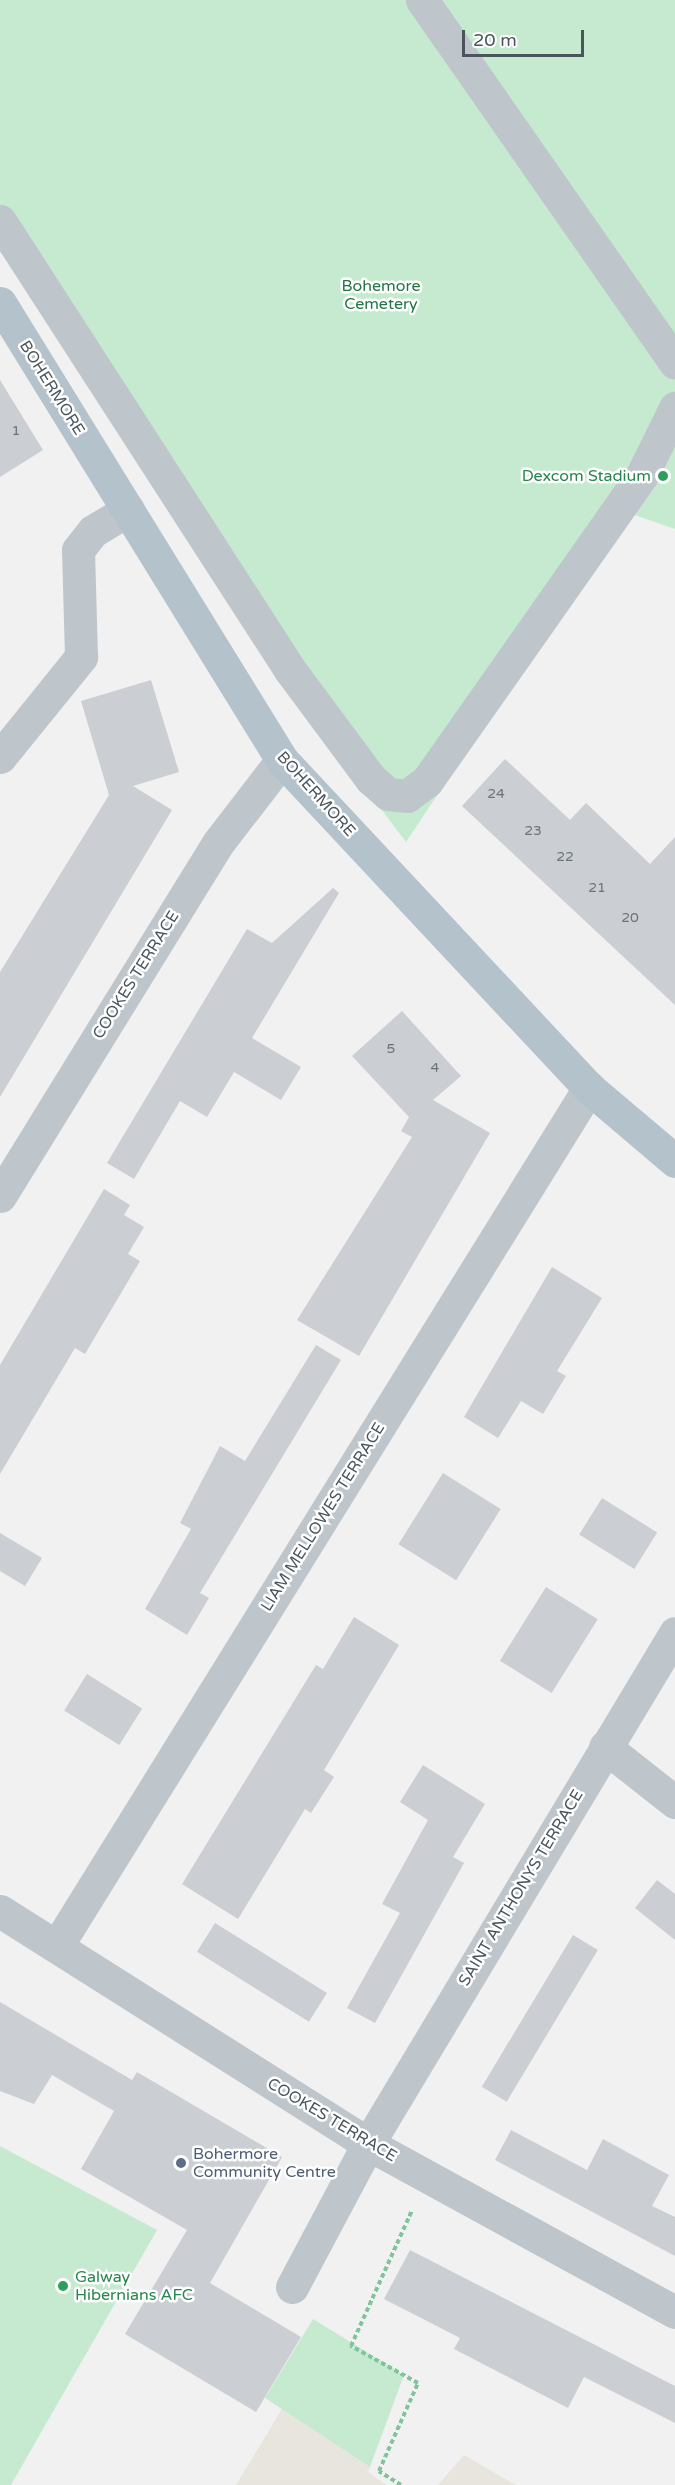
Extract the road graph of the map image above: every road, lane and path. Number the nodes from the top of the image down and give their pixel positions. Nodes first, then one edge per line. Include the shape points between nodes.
1 (423, 0) edge
2 (0, 221) edge
3 (0, 303) edge
4 (675, 362) edge
5 (675, 408) edge
6 (128, 510) junction
7 (0, 757) edge
8 (282, 760) junction
9 (589, 1088) junction
10 (675, 1161) edge
11 (0, 1196) edge
12 (675, 1633) edge
13 (604, 1747) junction
14 (675, 1802) edge
15 (0, 1911) edge
16 (57, 1946) junction
17 (368, 2144) junction
18 (428, 2176) junction
19 (292, 2287) dead end
20 (675, 2312) edge
21 (401, 2485) edge

1 - 4 street
2 - 5 street via 290,670 387,794 407,796 427,781 642,475
3 - 6 main road, BOHERMORE
6 - 7 street via 93,531 78,550 81,657
6 - 8 main road, BOHERMORE
8 - 9 main road, BOHERMORE
8 - 11 street, COOKES TERRACE via 218,843
9 - 10 main road, BOHERMORE
9 - 16 street, LIAM MELLOWES TERRACE
12 - 13 street, SAINT ANTHONYS TERRACE
13 - 14 street
13 - 17 street, SAINT ANTHONYS TERRACE
15 - 16 street, COOKES TERRACE
16 - 17 street, COOKES TERRACE
17 - 18 street, COOKES TERRACE
17 - 19 street, SAINT ANTHONYS TERRACE
18 - 20 street, COOKES TERRACE
18 - 21 path via 351,2346 418,2383 379,2471

